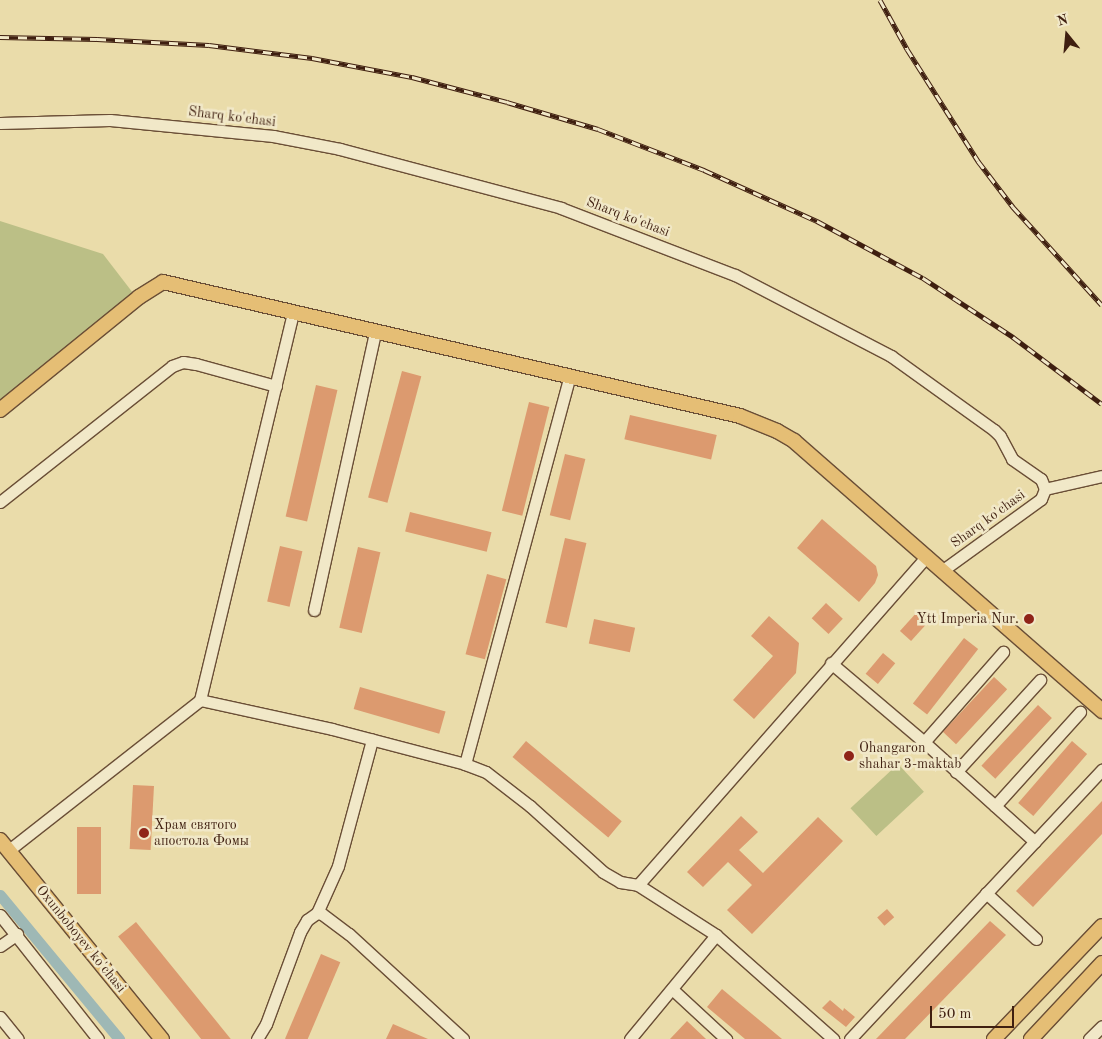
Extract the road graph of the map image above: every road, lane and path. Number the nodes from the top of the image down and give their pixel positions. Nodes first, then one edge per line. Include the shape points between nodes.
1 (0, 123) edge
2 (293, 312) junction
3 (375, 332) junction
4 (570, 376) junction
5 (276, 386) junction
6 (0, 410) edge
7 (1102, 476) edge
8 (1045, 489) junction
9 (0, 502) edge
10 (927, 556) junction
11 (943, 570) junction
12 (314, 610) dead end
13 (1003, 652) dead end
14 (831, 663) junction
15 (1040, 680) dead end
16 (200, 700) junction
17 (1102, 711) edge
18 (1080, 712) dead end
19 (372, 740) junction
20 (924, 742) junction
21 (465, 764) junction
22 (1102, 770) edge
23 (956, 772) junction
24 (996, 806) junction
25 (1035, 842) junction
26 (4, 845) edge
27 (638, 885) junction
28 (986, 893) junction
29 (317, 913) junction
30 (0, 916) edge
31 (1102, 926) edge
32 (17, 934) junction
33 (716, 935) junction
34 (1036, 940) dead end
35 (0, 946) edge
36 (1102, 963) edge
37 (672, 989) junction
38 (0, 1017) edge
39 (1102, 1026) edge
40 (18, 1039) edge
41 (98, 1039) edge
42 (162, 1039) edge
43 (257, 1039) edge
44 (463, 1039) edge
45 (630, 1039) edge
46 (726, 1039) edge
47 (833, 1039) edge
48 (850, 1039) edge
49 (994, 1039) edge
50 (1031, 1039) edge
51 (1089, 1039) edge

1 - 8 street, Sharq ko'chasi via 110,120 273,136 340,149 562,208 735,275 891,356 994,430 1012,459 1035,473
2 - 3 main road
2 - 5 street
2 - 6 main road via 162,282
3 - 4 main road
3 - 12 street
4 - 10 main road via 740,416 777,431 794,441
4 - 21 street
5 - 9 street via 196,364 183,362 172,366
5 - 16 street
7 - 8 street
8 - 11 street, Sharq ko'chasi via 1041,499
10 - 11 main road
10 - 14 street
11 - 17 main road
13 - 20 street
14 - 20 street
14 - 27 street
15 - 23 street
16 - 19 street
16 - 26 street
18 - 24 street
19 - 21 street
19 - 29 street via 338,866
20 - 23 street
21 - 27 street via 486,772 530,806 603,872 620,882
22 - 25 street
23 - 24 street
24 - 25 street
25 - 28 street
26 - 42 main road, Oxunboboyev ko'chasi
27 - 33 street
28 - 34 street
28 - 48 street
29 - 43 street via 307,920 300,932 266,1024
29 - 44 street via 349,934
30 - 32 street
31 - 49 main road
32 - 35 street
32 - 41 street
33 - 37 street
33 - 47 street
36 - 50 main road
37 - 45 street
37 - 46 street
38 - 40 street
39 - 51 street

